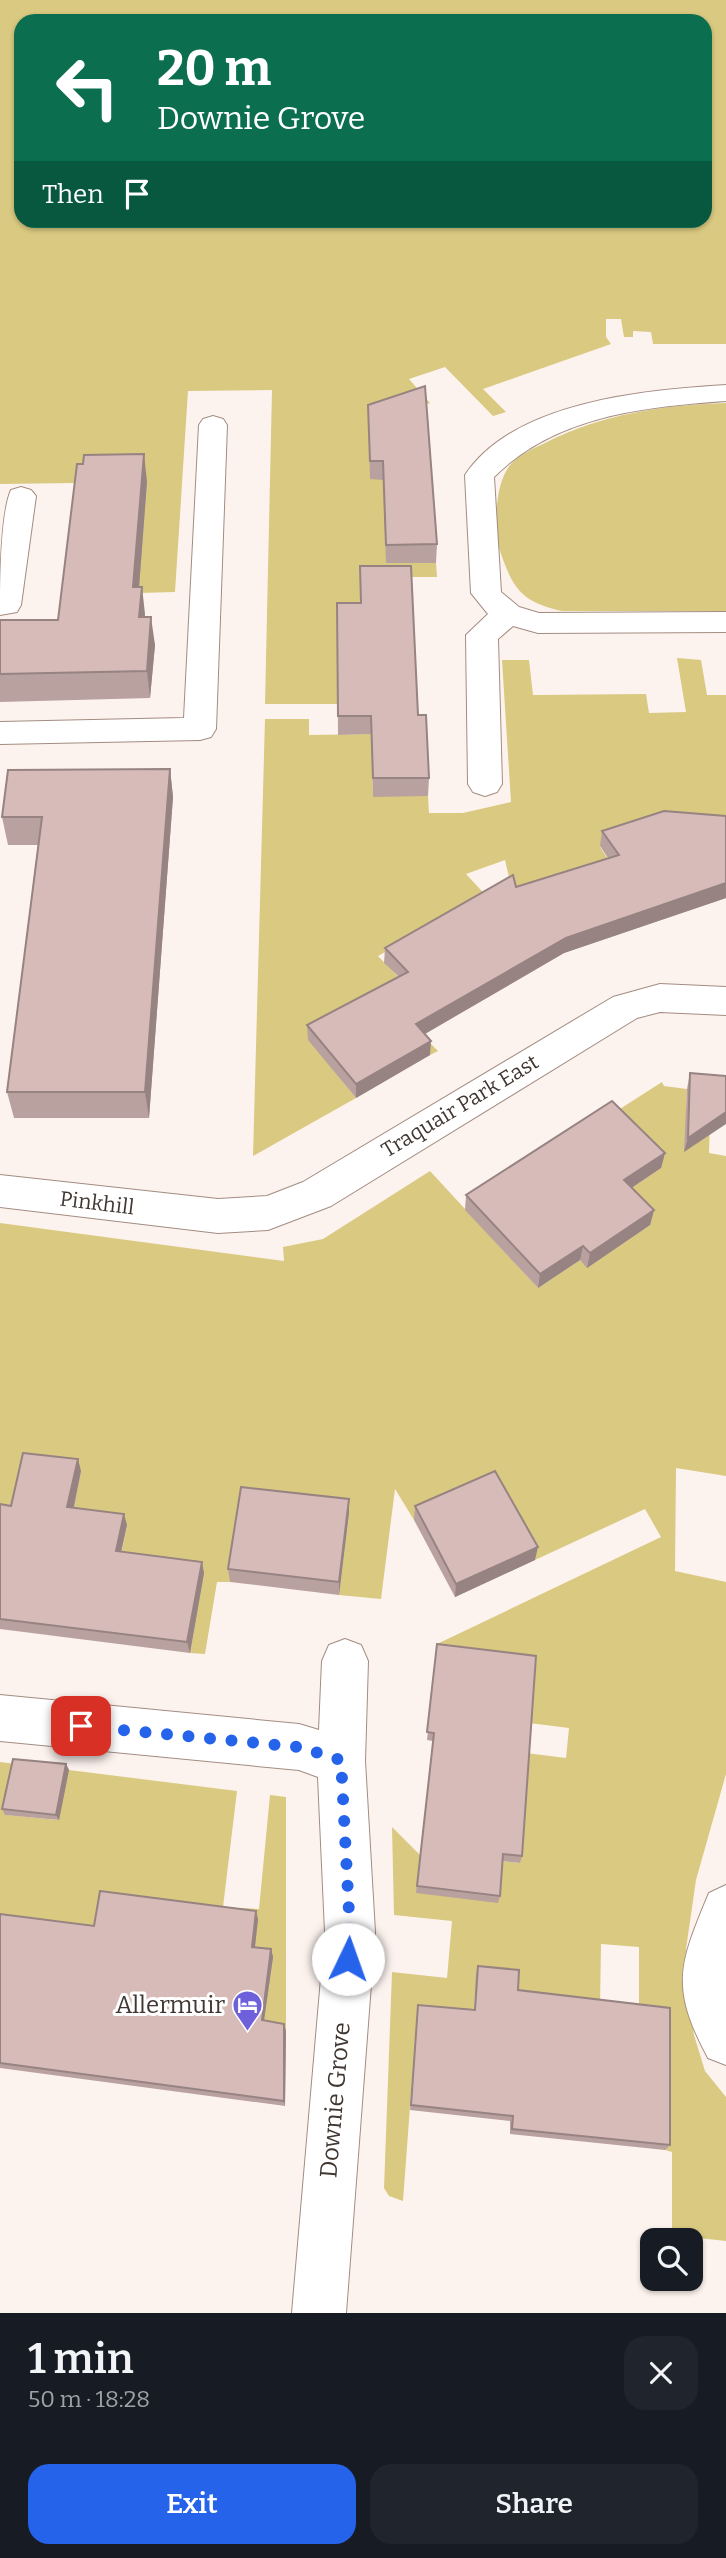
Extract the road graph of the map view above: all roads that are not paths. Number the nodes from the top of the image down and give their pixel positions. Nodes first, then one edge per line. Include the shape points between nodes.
1 (726, 393) edge
2 (213, 425) dead end
3 (21, 496) dead end
4 (0, 605) edge
5 (508, 614) junction
6 (726, 622) edge
7 (0, 733) edge
8 (485, 784) dead end
9 (726, 1001) edge
10 (0, 1191) edge
11 (194, 1214) joint
12 (345, 1661) dead end
13 (0, 1718) edge
14 (341, 1760) junction
15 (726, 1910) edge
16 (726, 2040) edge
17 (319, 2313) edge

1 - 5 street via 652,398 592,412 518,442 491,460 479,475 484,579 486,593
2 - 7 street via 200,729
3 - 4 street via 6,604
5 - 6 street via 538,623
5 - 8 street via 482,635
9 - 11 street, Traquair Park East via 660,998 626,1007 296,1204 244,1216
10 - 11 street, Pinkhill
12 - 14 street, Downie Grove
13 - 14 street via 299,1747
14 - 17 street, Downie Grove via 350,1932
15 - 16 street via 706,1972 705,1994

